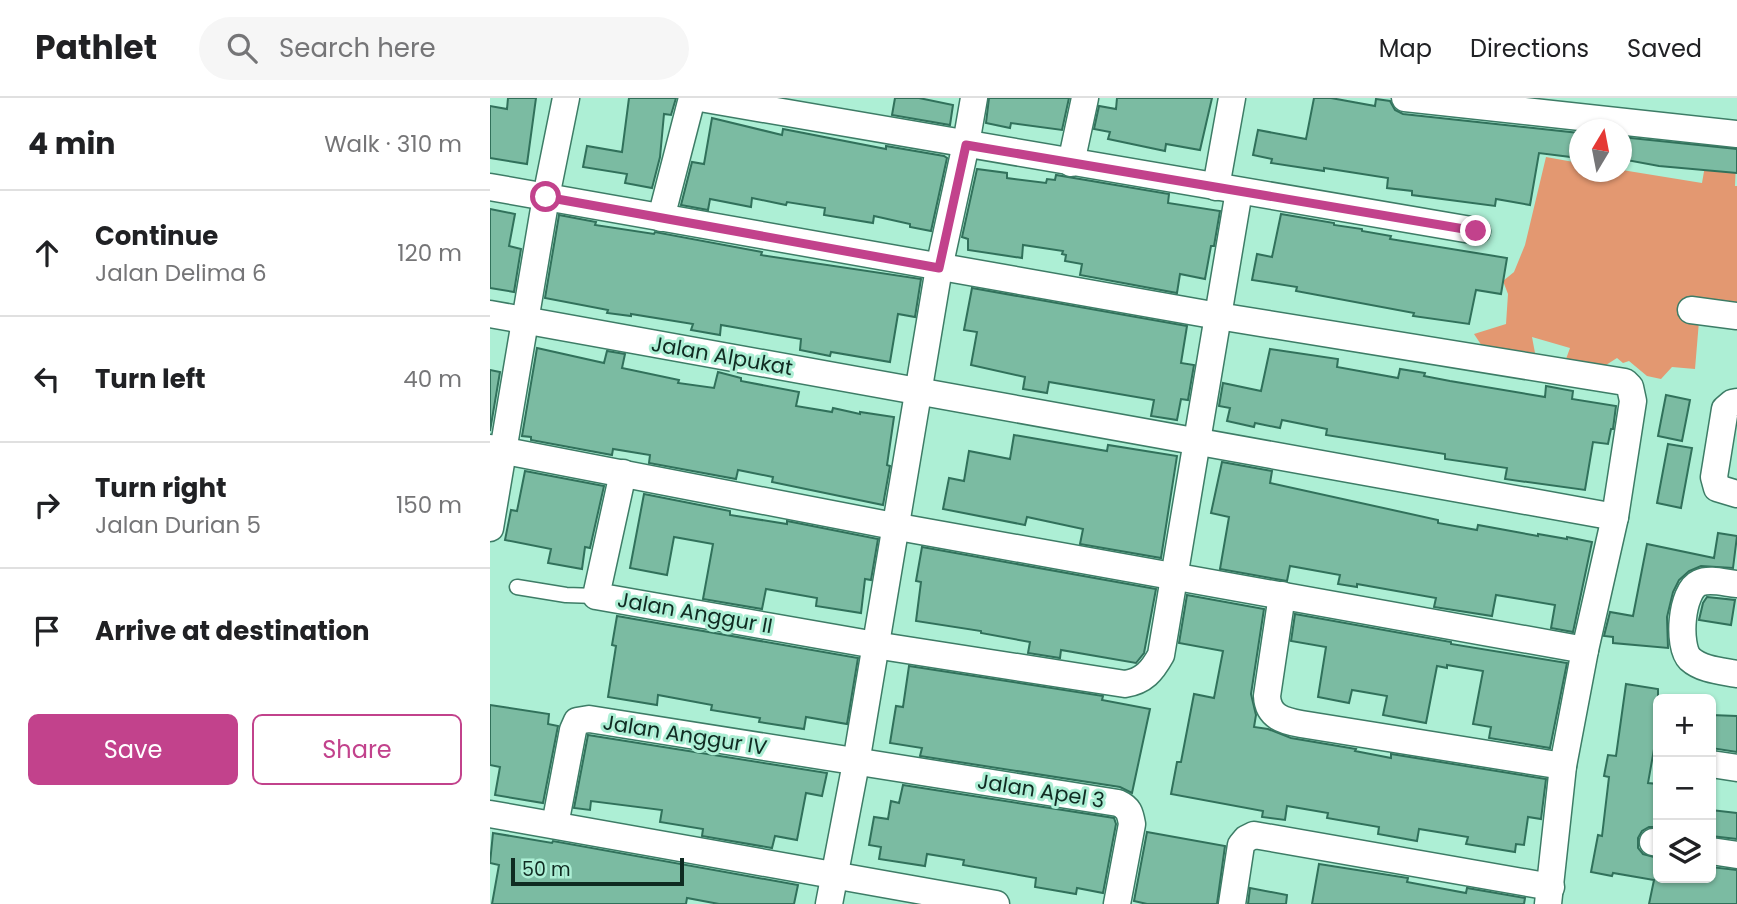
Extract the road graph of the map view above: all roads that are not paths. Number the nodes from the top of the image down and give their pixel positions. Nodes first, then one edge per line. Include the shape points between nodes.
1 (566, 98) edge
2 (692, 98) edge
3 (700, 98) edge
4 (974, 98) edge
5 (1085, 98) edge
6 (1232, 98) edge
7 (1405, 98) edge
8 (1737, 134) edge
9 (966, 145) junction
10 (1072, 163) junction
11 (490, 187) edge
12 (1227, 189) junction
13 (546, 197) junction
14 (662, 218) junction
15 (1476, 231) dead end
16 (939, 268) junction
17 (1691, 310) dead end
18 (490, 314) edge
19 (1218, 316) junction
20 (1737, 316) edge
21 (526, 320) junction
22 (918, 391) junction
23 (1737, 402) edge
24 (1198, 442) junction
25 (497, 449) edge
26 (623, 473) junction
27 (1737, 494) edge
28 (1615, 517) junction
29 (895, 526) junction
30 (490, 528) edge
31 (1175, 576) junction
32 (1737, 584) edge
33 (517, 587) dead end
34 (596, 596) junction
35 (1282, 596) junction
36 (876, 645) junction
37 (1585, 650) junction
38 (1737, 674) edge
39 (856, 763) junction
40 (1716, 765) edge
41 (1563, 766) junction
42 (1737, 768) edge
43 (490, 814) edge
44 (555, 825) junction
45 (1716, 852) edge
46 (1737, 855) edge
47 (834, 875) junction
48 (1550, 895) edge
49 (829, 904) edge
50 (996, 904) edge
51 (1116, 904) edge
52 (1231, 904) edge

1 - 13 street
2 - 14 street
3 - 9 street
4 - 9 street
5 - 10 street
6 - 12 street
7 - 8 street
9 - 10 street
9 - 16 street
10 - 12 street
11 - 13 street
12 - 15 street
12 - 19 street
13 - 14 street
13 - 21 street
14 - 16 street
16 - 19 street
16 - 22 street
17 - 20 street
18 - 21 street, Jalan Alpukat
19 - 24 street
19 - 28 street via 1625,382 1633,401
21 - 22 street, Jalan Alpukat
21 - 25 street
22 - 24 street, Jalan Alpukat
22 - 29 street
23 - 27 street via 1725,409 1714,477 1717,488
24 - 28 street, Jalan Alpukat
24 - 31 street
25 - 26 street
25 - 30 street
26 - 29 street
26 - 34 street, Jalan Anggur II
28 - 37 street
29 - 31 street
29 - 36 street
31 - 35 street
31 - 36 street, Jalan Anggur II via 1161,655 1138,682 1125,684
32 - 38 street via 1696,583 1689,590 1682,638 1683,649 1700,666
33 - 34 lane
34 - 36 street, Jalan Anggur II
35 - 37 street
35 - 41 street via 1267,696 1276,716 1301,724
36 - 39 street
37 - 41 street
39 - 44 street, Jalan Anggur IV via 582,719 573,730
39 - 47 street
39 - 51 street, Jalan Apel 3 via 1126,807 1132,824
40 - 42 street
41 - 48 street
43 - 44 street
44 - 47 street
45 - 46 street
47 - 49 street
47 - 50 street
48 - 52 street via 1254,835 1241,845

